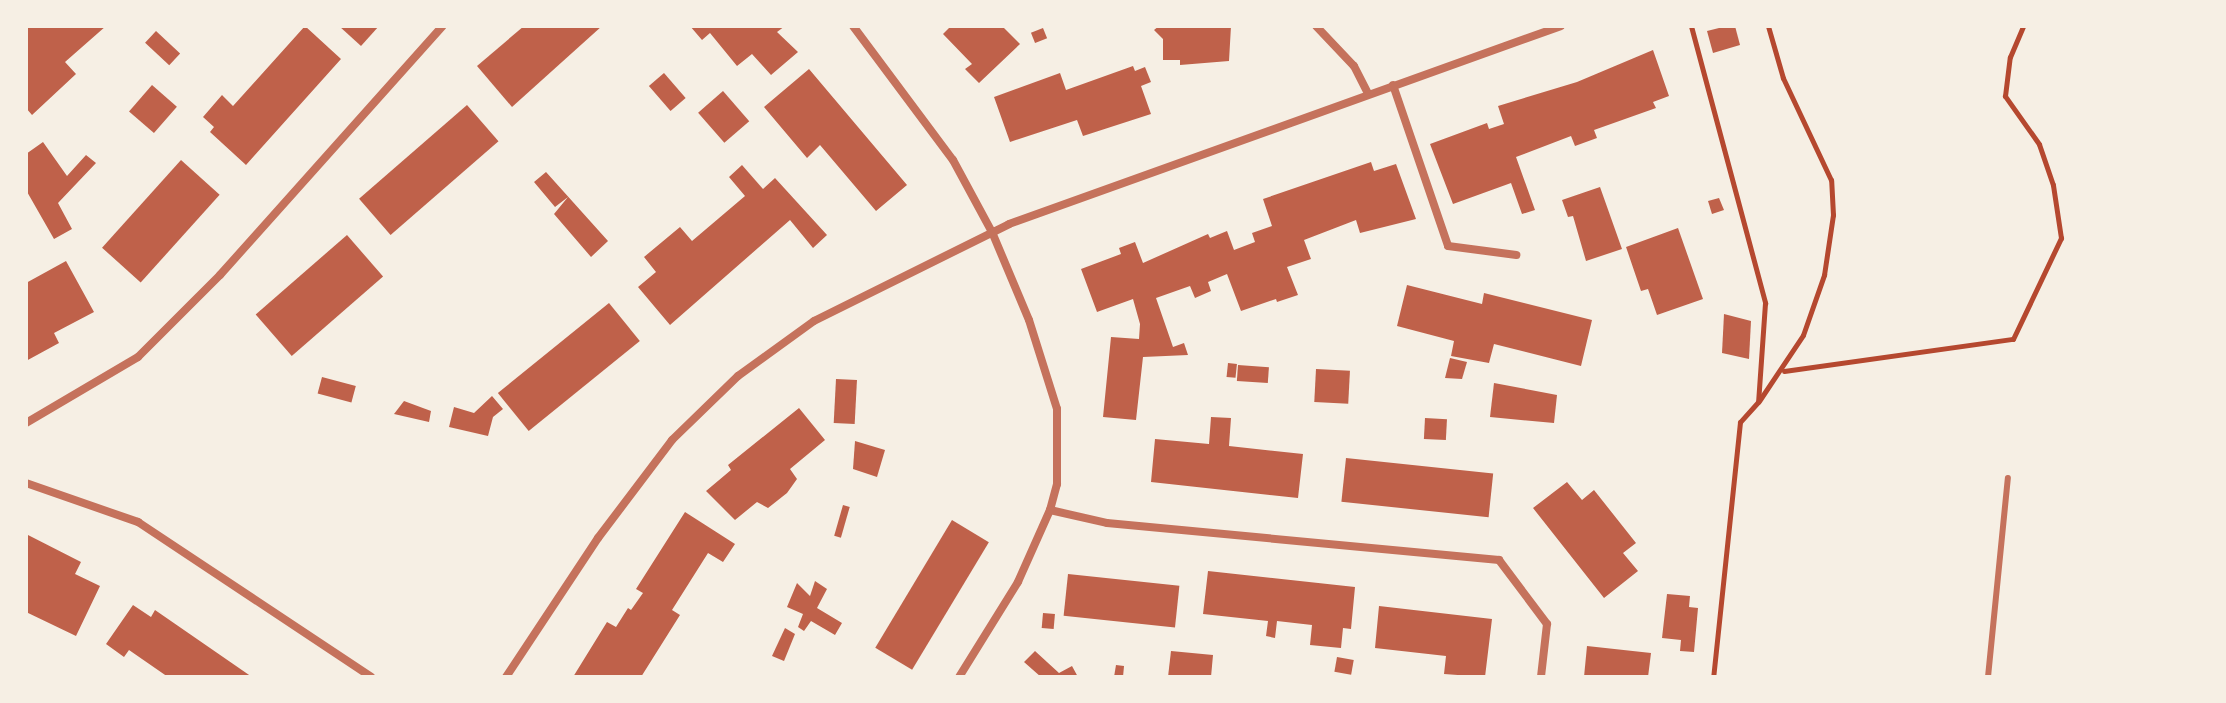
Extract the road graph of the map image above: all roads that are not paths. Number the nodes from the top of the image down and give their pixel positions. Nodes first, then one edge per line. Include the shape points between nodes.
1 (443, 26) edge
2 (853, 26) edge
3 (1316, 26) edge
4 (1561, 26) edge
5 (1393, 85) junction
6 (1368, 94) junction
7 (992, 232) junction
8 (1516, 255) dead end
9 (26, 423) edge
10 (2008, 478) dead end
11 (26, 483) edge
12 (1050, 510) junction
13 (371, 677) edge
14 (506, 677) edge
15 (959, 677) edge
16 (1541, 677) edge
17 (1988, 677) edge

1 - 9 street via 220,275 138,357
2 - 7 street via 953,160
3 - 6 street via 1354,66
4 - 5 street
5 - 6 street
5 - 8 street via 1448,246
6 - 7 street
7 - 12 street via 1029,320 1057,409 1057,484
7 - 14 street via 814,321 738,376 672,440 598,538
10 - 17 lane
11 - 13 street via 138,522
12 - 15 street via 1018,582
12 - 16 street via 1107,523 1499,560 1547,624

